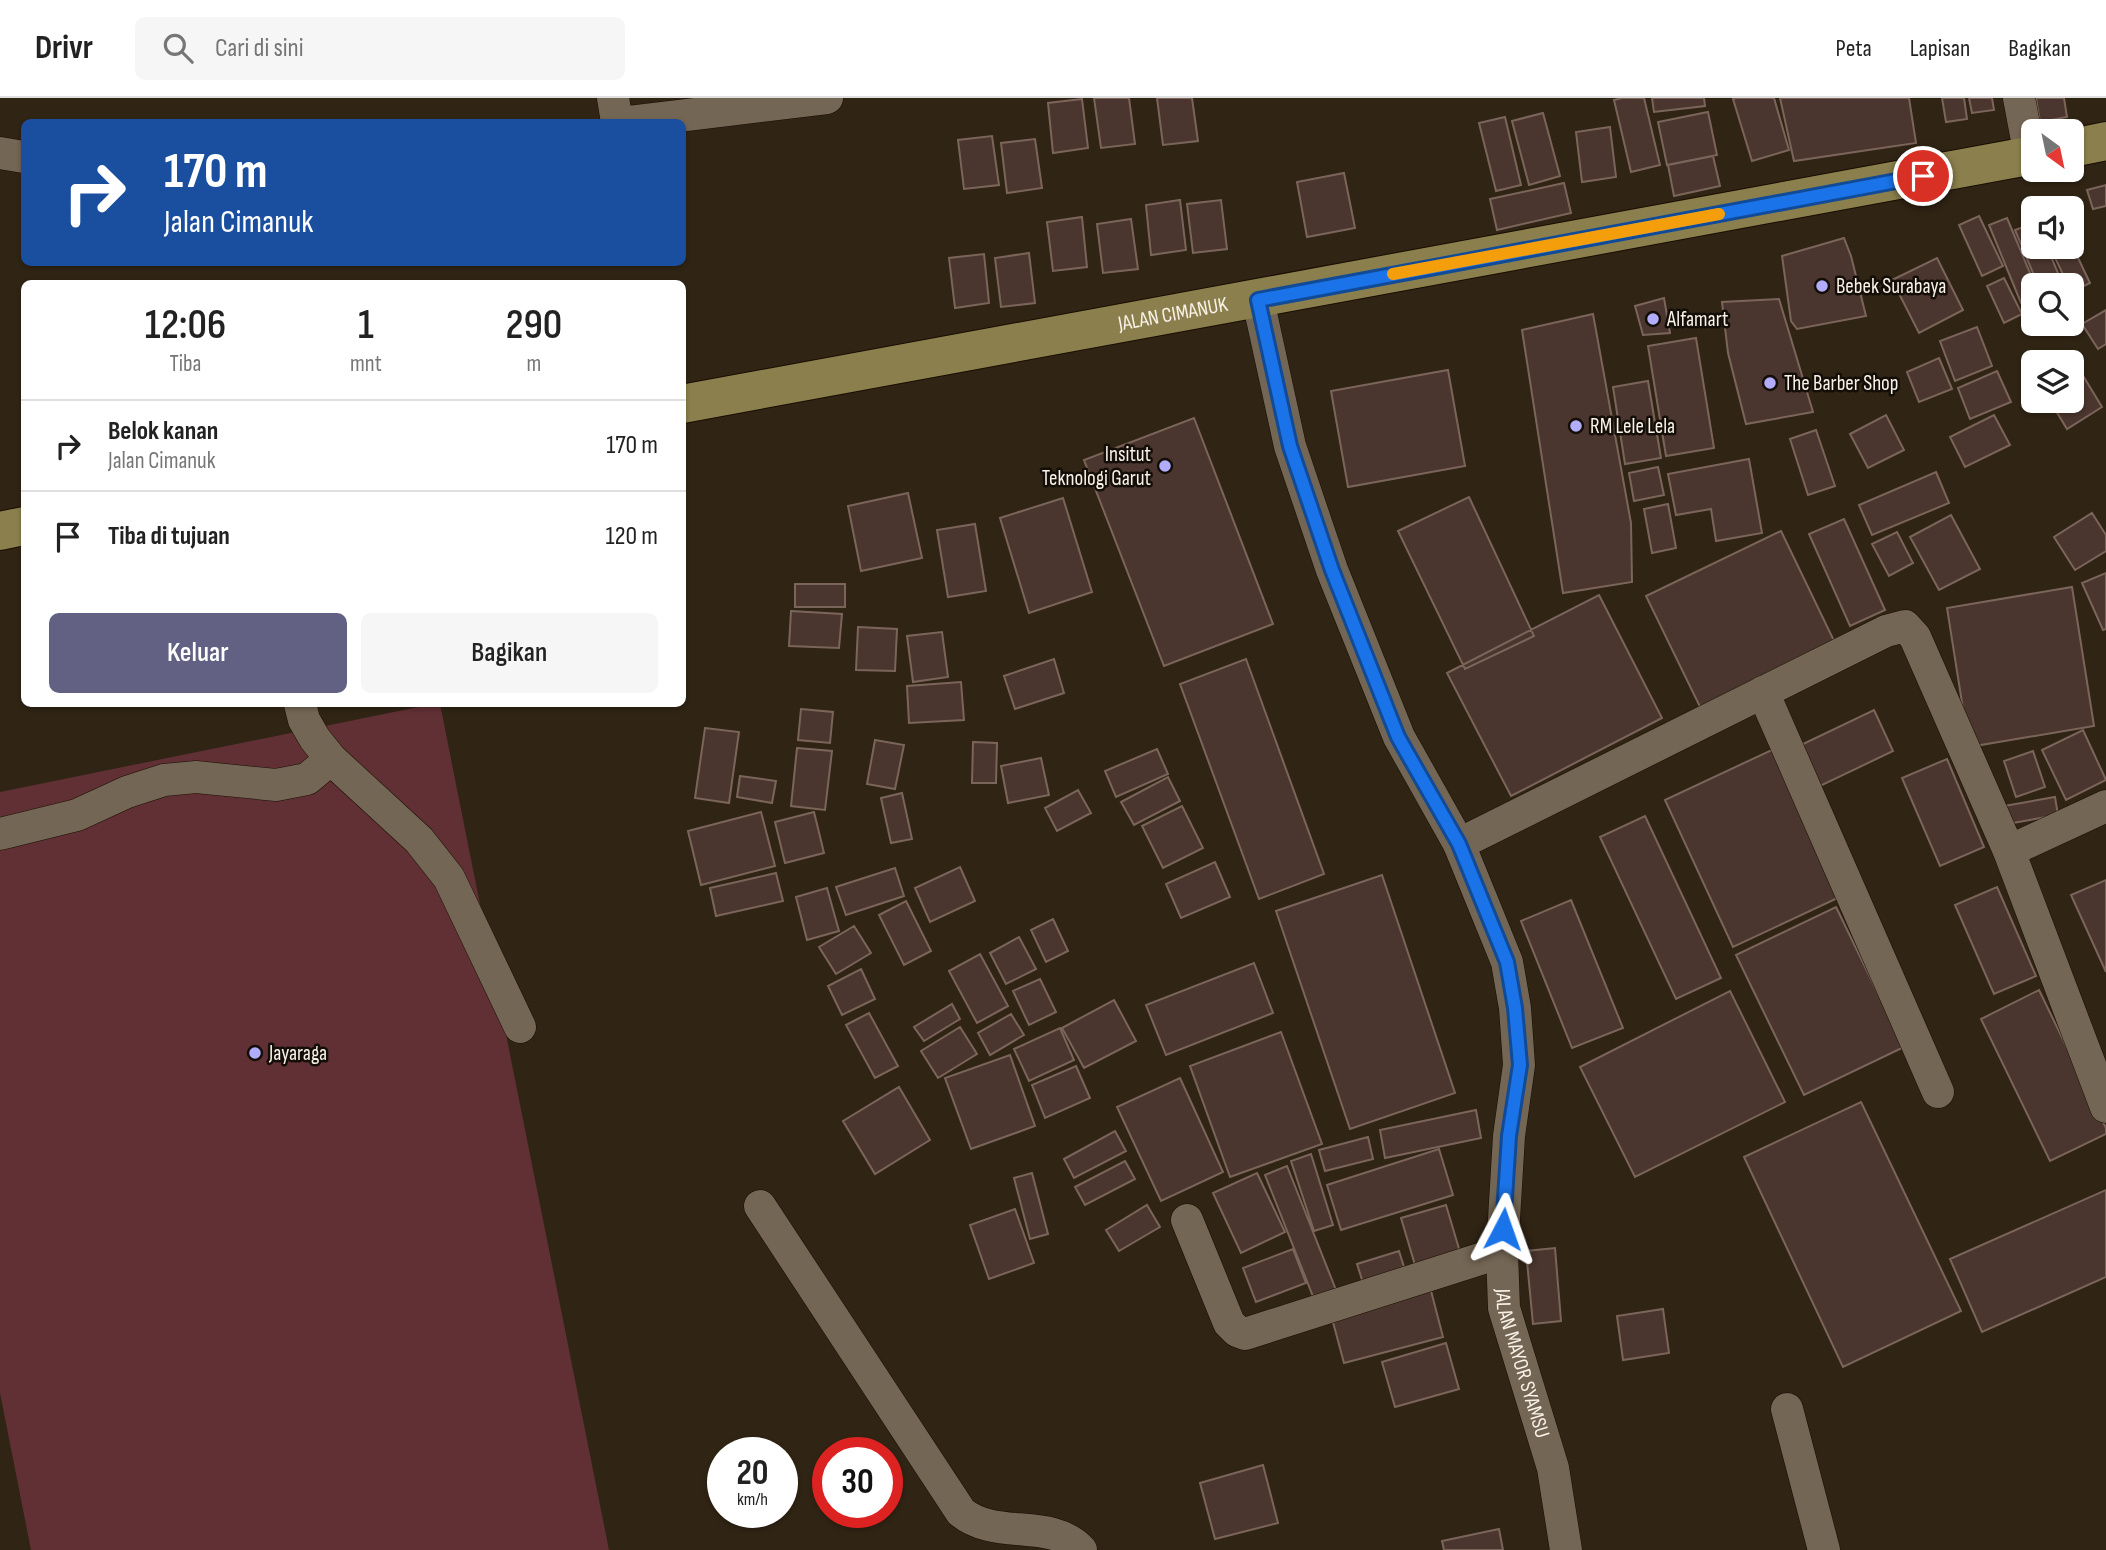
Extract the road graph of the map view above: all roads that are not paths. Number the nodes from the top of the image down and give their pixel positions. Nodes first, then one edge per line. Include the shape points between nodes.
1 (613, 98) edge
2 (827, 98) edge
3 (2019, 98) edge
4 (616, 119) edge
5 (654, 119) edge
6 (2024, 119) edge
7 (2106, 141) edge
8 (2084, 146) edge
9 (0, 153) edge
10 (21, 157) edge
11 (2021, 158) edge
12 (1258, 300) junction
13 (686, 403) edge
14 (21, 527) edge
15 (0, 531) edge
16 (1763, 692) junction
17 (301, 707) edge
18 (331, 759) junction
19 (2106, 806) edge
20 (0, 834) edge
21 (1459, 844) junction
22 (2009, 851) junction
23 (520, 1027) dead end
24 (1938, 1091) dead end
25 (2106, 1107) edge
26 (760, 1206) dead end
27 (1187, 1220) dead end
28 (1502, 1252) junction
29 (1787, 1409) dead end
30 (1081, 1550) edge
31 (1566, 1550) edge
32 (1824, 1550) edge

1 - 4 street
2 - 5 street
3 - 6 street
7 - 8 main road
9 - 10 street
11 - 12 main road, JALAN CIMANUK
12 - 13 main road, JALAN CIMANUK
12 - 21 street, JALAN MAYOR SYAMSU via 1290,446 1332,570 1398,737
14 - 15 main road
16 - 21 street
16 - 22 street via 1885,631 1905,626 1915,637
16 - 24 street
17 - 18 street via 315,739
18 - 20 street via 307,779 276,785 196,777 164,780 76,815
18 - 23 street via 419,840 450,878
19 - 22 street
21 - 28 street, JALAN MAYOR SYAMSU via 1507,962 1515,1008 1520,1065 1509,1136
22 - 25 street
26 - 30 street via 961,1512 987,1526 1049,1532
27 - 28 street via 1229,1323 1245,1334
28 - 31 street, JALAN MAYOR SYAMSU via 1504,1308 1553,1468
29 - 32 street

